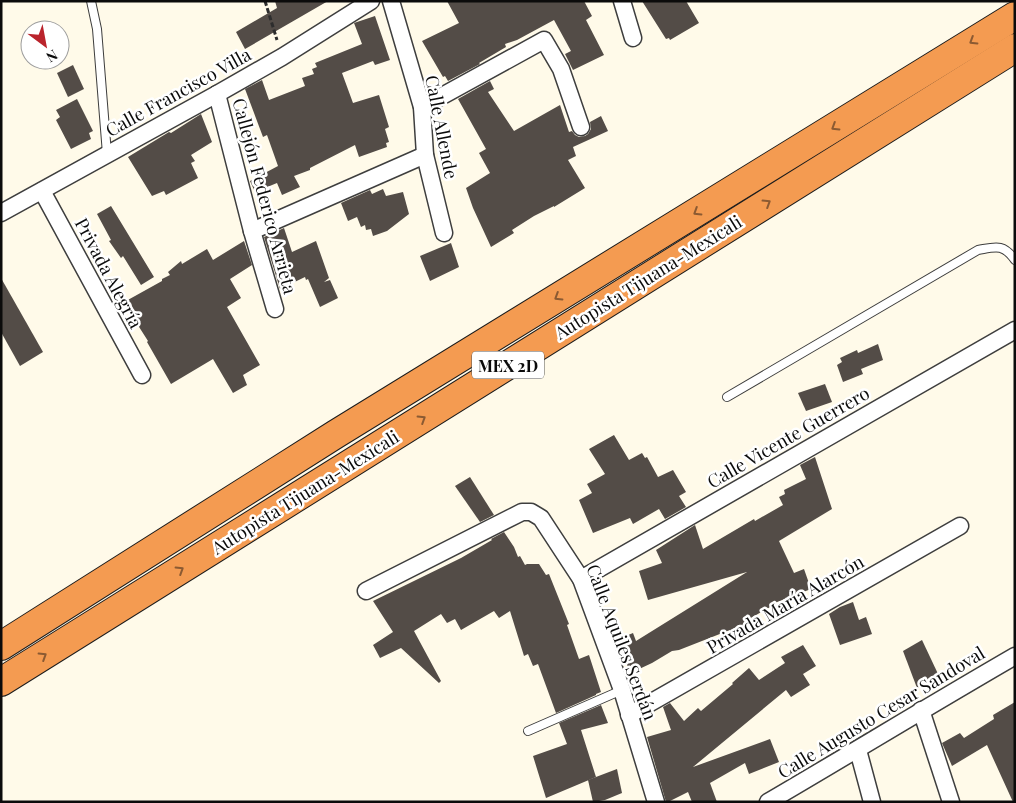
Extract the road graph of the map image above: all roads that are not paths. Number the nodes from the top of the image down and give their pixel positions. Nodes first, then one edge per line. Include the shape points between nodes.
1 (91, 1) edge
2 (371, 1) edge
3 (391, 1) edge
4 (622, 1) edge
5 (1015, 16) edge
6 (633, 38) dead end
7 (1015, 48) edge
8 (217, 94) junction
9 (422, 107) junction
10 (581, 127) dead end
11 (107, 154) junction
12 (425, 155) junction
13 (42, 191) junction
14 (1, 212) edge
15 (252, 230) junction
16 (444, 233) dead end
17 (1015, 260) edge
18 (274, 308) dead end
19 (1015, 330) edge
20 (142, 375) dead end
21 (727, 397) dead end
22 (960, 526) dead end
23 (580, 579) junction
24 (366, 591) dead end
25 (1, 646) edge
26 (1015, 656) edge
27 (1, 682) edge
28 (622, 690) junction
29 (921, 710) junction
30 (629, 715) junction
31 (528, 731) dead end
32 (858, 750) junction
33 (656, 802) edge
34 (768, 802) edge
35 (872, 802) edge
36 (952, 802) edge

1 - 11 lane via 97,29
2 - 8 street, Calle Francisco Villa
3 - 9 street, Calle Allende
4 - 6 street
5 -> 25 highway, Autopista Tijuana-Mexicali / MEX 2D via 344,429
27 -> 7 highway, Autopista Tijuana-Mexicali / MEX 2D
8 - 11 street, Calle Francisco Villa
8 - 15 street, Callejón Federico Arrieta
9 - 10 street via 544,40 561,69
9 - 12 street, Calle Allende
11 - 13 street, Calle Francisco Villa
12 - 15 street
12 - 16 street, Calle Allende
13 - 14 street, Calle Francisco Villa
13 - 20 street, Privada Alegría
15 - 18 street, Callejón Federico Arrieta
17 - 21 lane via 999,247 978,250
19 - 23 street, Calle Vicente Guerrero
22 - 30 street, Privada María Alarcón
23 - 24 street, Calle Aquiles Serdán via 541,518 531,512 522,512
23 - 28 street, Calle Aquiles Serdán
26 - 29 street, Calle Augusto Cesar Sandoval
28 - 30 street, Calle Aquiles Serdán
28 - 31 lane
29 - 32 street, Calle Augusto Cesar Sandoval
29 - 36 street
30 - 33 street, Calle Aquiles Serdán
32 - 34 street, Calle Augusto Cesar Sandoval
32 - 35 street

